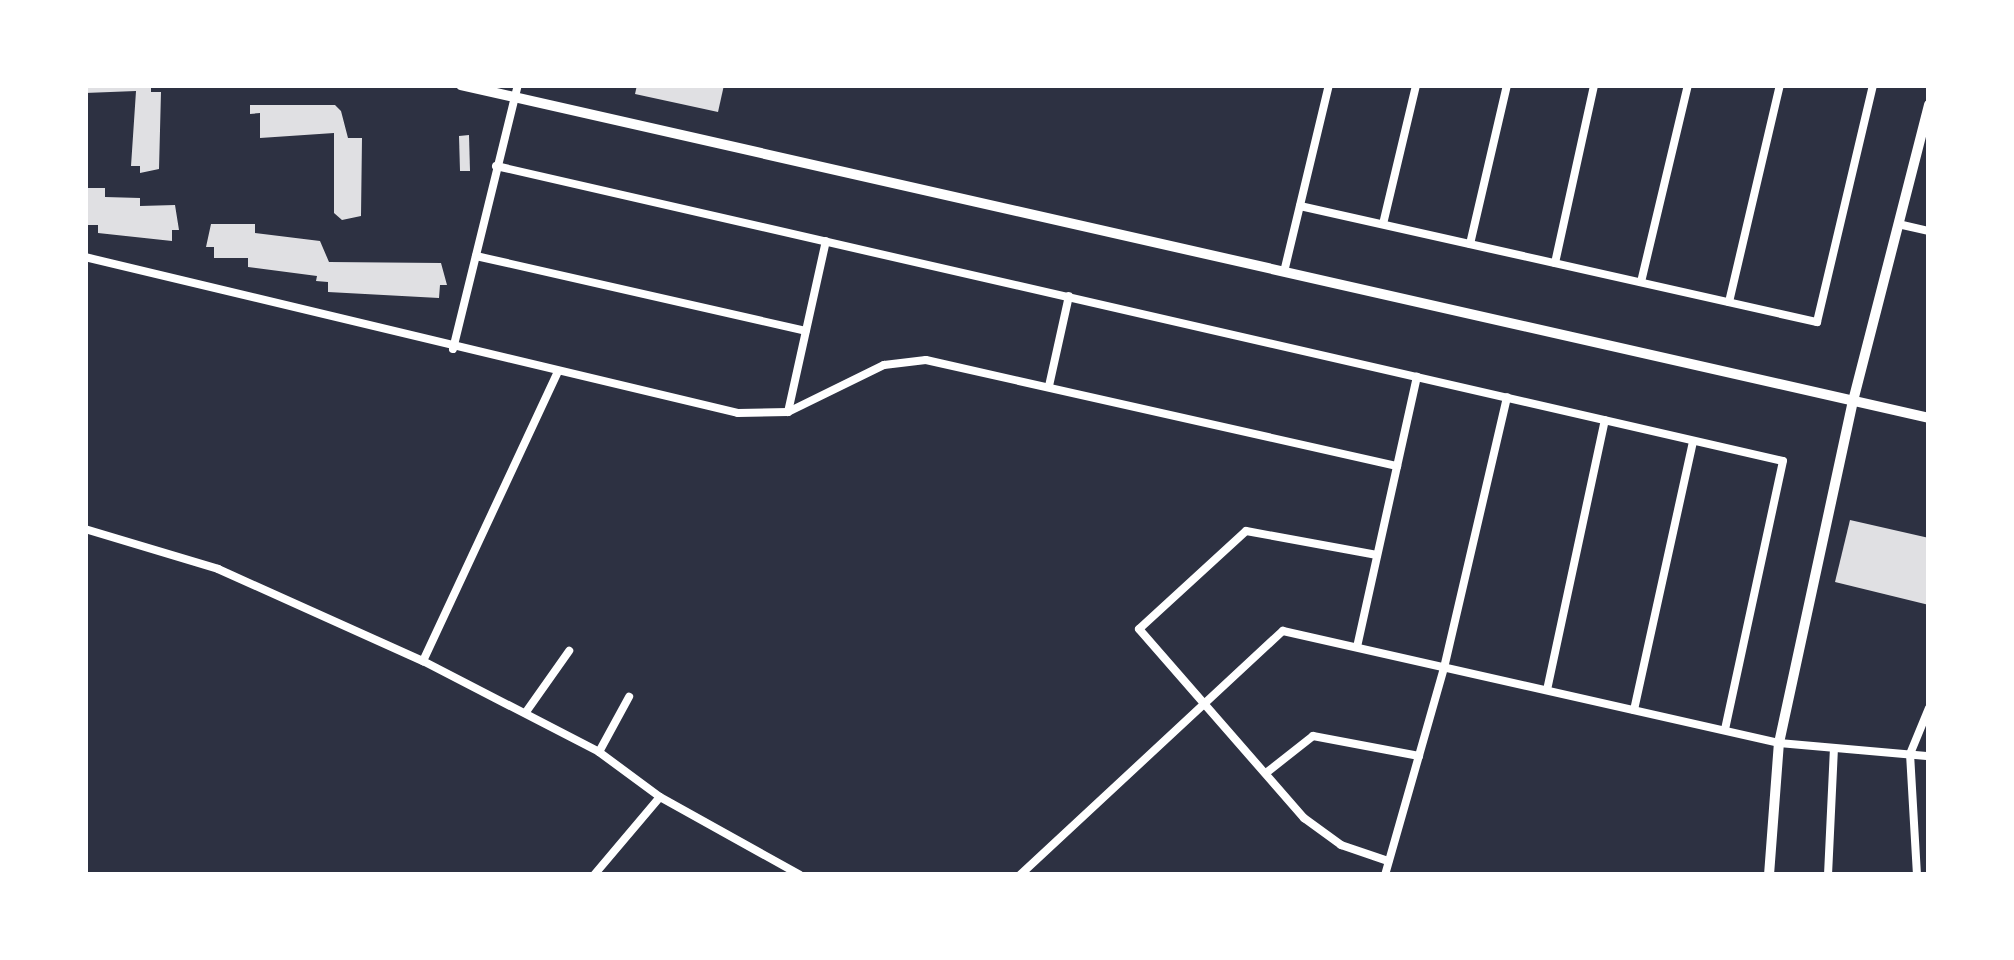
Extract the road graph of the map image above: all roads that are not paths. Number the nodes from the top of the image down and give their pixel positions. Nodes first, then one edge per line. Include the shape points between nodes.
1 (461, 85) edge
2 (518, 85) edge
3 (1329, 85) edge
4 (1416, 85) edge
5 (1508, 85) edge
6 (1594, 85) edge
7 (1688, 85) edge
8 (1780, 85) edge
9 (1873, 85) edge
10 (515, 98) junction
11 (1928, 110) edge
12 (496, 166) junction
13 (1300, 206) junction
14 (1383, 224) junction
15 (1898, 224) junction
16 (1929, 231) edge
17 (826, 241) junction
18 (1470, 244) junction
19 (476, 256) junction
20 (85, 257) edge
21 (1555, 263) junction
22 (1284, 272) junction
23 (1642, 282) junction
24 (1069, 296) junction
25 (1729, 302) junction
26 (806, 331) junction
27 (453, 348) junction
28 (558, 371) junction
29 (1418, 377) junction
30 (1048, 386) junction
31 (1507, 397) junction
32 (1852, 401) junction
33 (788, 412) junction
34 (1929, 418) edge
35 (1605, 420) junction
36 (1693, 441) junction
37 (1397, 466) junction
38 (85, 529) edge
39 (1378, 555) junction
40 (1357, 647) junction
41 (569, 651) dead end
42 (423, 660) junction
43 (1444, 668) junction
44 (1548, 690) junction
45 (628, 696) dead end
46 (1202, 700) junction
47 (1929, 708) edge
48 (1634, 710) junction
49 (526, 712) junction
50 (1724, 730) junction
51 (1779, 742) junction
52 (1834, 748) junction
53 (599, 752) junction
54 (1910, 754) junction
55 (1419, 756) junction
56 (1929, 756) edge
57 (1266, 772) junction
58 (660, 797) junction
59 (1388, 861) junction
60 (594, 875) edge
61 (800, 875) edge
62 (1020, 875) edge
63 (1384, 875) edge
64 (1769, 875) edge
65 (1828, 875) edge
66 (1917, 875) edge

1 - 10 street
2 - 10 street
3 - 13 street
4 - 14 street
5 - 18 street
6 - 21 street
7 - 23 street
8 - 25 street
9 - 25 street via 1817,322
10 - 12 street
10 - 22 street
11 - 15 street
12 - 17 street
12 - 19 street
13 - 14 street
13 - 22 street
14 - 18 street
15 - 16 street
15 - 32 street
17 - 24 street
17 - 26 street
18 - 21 street
19 - 26 street
19 - 27 street
20 - 27 street
21 - 23 street
22 - 32 street
23 - 25 street
24 - 29 street
24 - 30 street
26 - 33 street
27 - 28 street
28 - 33 street via 738,412
28 - 42 street
29 - 31 street
29 - 37 street
30 - 33 street via 907,361 865,372
30 - 37 street
31 - 35 street
31 - 43 street
32 - 34 street
32 - 51 street
35 - 36 street
35 - 44 street
36 - 48 street
36 - 50 street via 1783,462
37 - 39 street
38 - 42 street via 218,569
39 - 40 street
39 - 46 street via 1254,529 1237,535 1139,629
40 - 43 street
40 - 46 street via 1283,631
41 - 49 street
42 - 49 street
43 - 44 street
43 - 55 street
44 - 48 street
45 - 53 street
46 - 57 street
46 - 62 street
47 - 54 street
48 - 50 street
49 - 53 street
50 - 51 street
51 - 52 street
51 - 64 street
52 - 54 street
52 - 65 street
53 - 58 street
54 - 56 street
54 - 66 street
55 - 57 street via 1313,736
55 - 59 street
57 - 59 street via 1322,834
58 - 60 street
58 - 61 street
59 - 63 street

